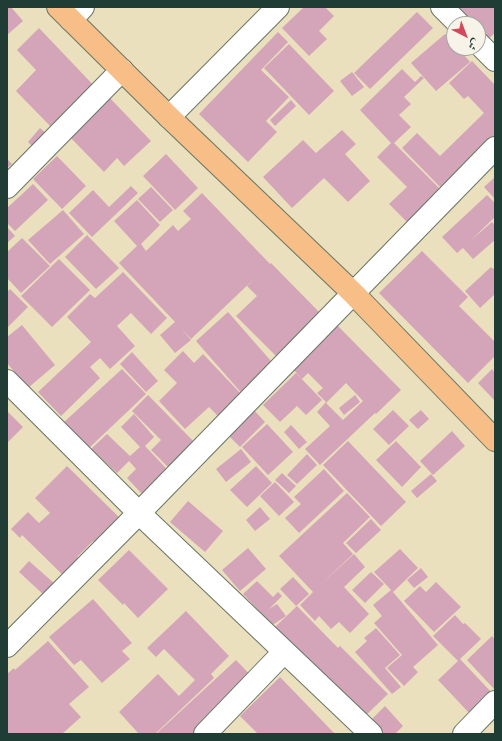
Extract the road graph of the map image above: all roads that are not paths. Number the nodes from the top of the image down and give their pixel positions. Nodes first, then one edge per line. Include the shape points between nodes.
1 (278, 7) edge
2 (442, 7) edge
3 (70, 11) edge
4 (451, 16) edge
5 (486, 51) edge
6 (495, 60) edge
7 (122, 70) junction
8 (169, 116) junction
9 (495, 148) edge
10 (7, 187) edge
11 (353, 293) junction
12 (7, 381) edge
13 (495, 440) edge
14 (140, 513) junction
15 (7, 646) edge
16 (284, 652) junction
17 (495, 702) edge
18 (205, 734) edge
19 (371, 734) edge
20 (464, 734) edge

1 - 8 street
2 - 4 street
3 - 7 main road
5 - 6 street
7 - 8 main road
7 - 10 street
8 - 11 main road
9 - 11 street
11 - 13 main road
11 - 14 street
12 - 14 street
14 - 15 street
14 - 16 street
16 - 18 street
16 - 19 street
17 - 20 street

